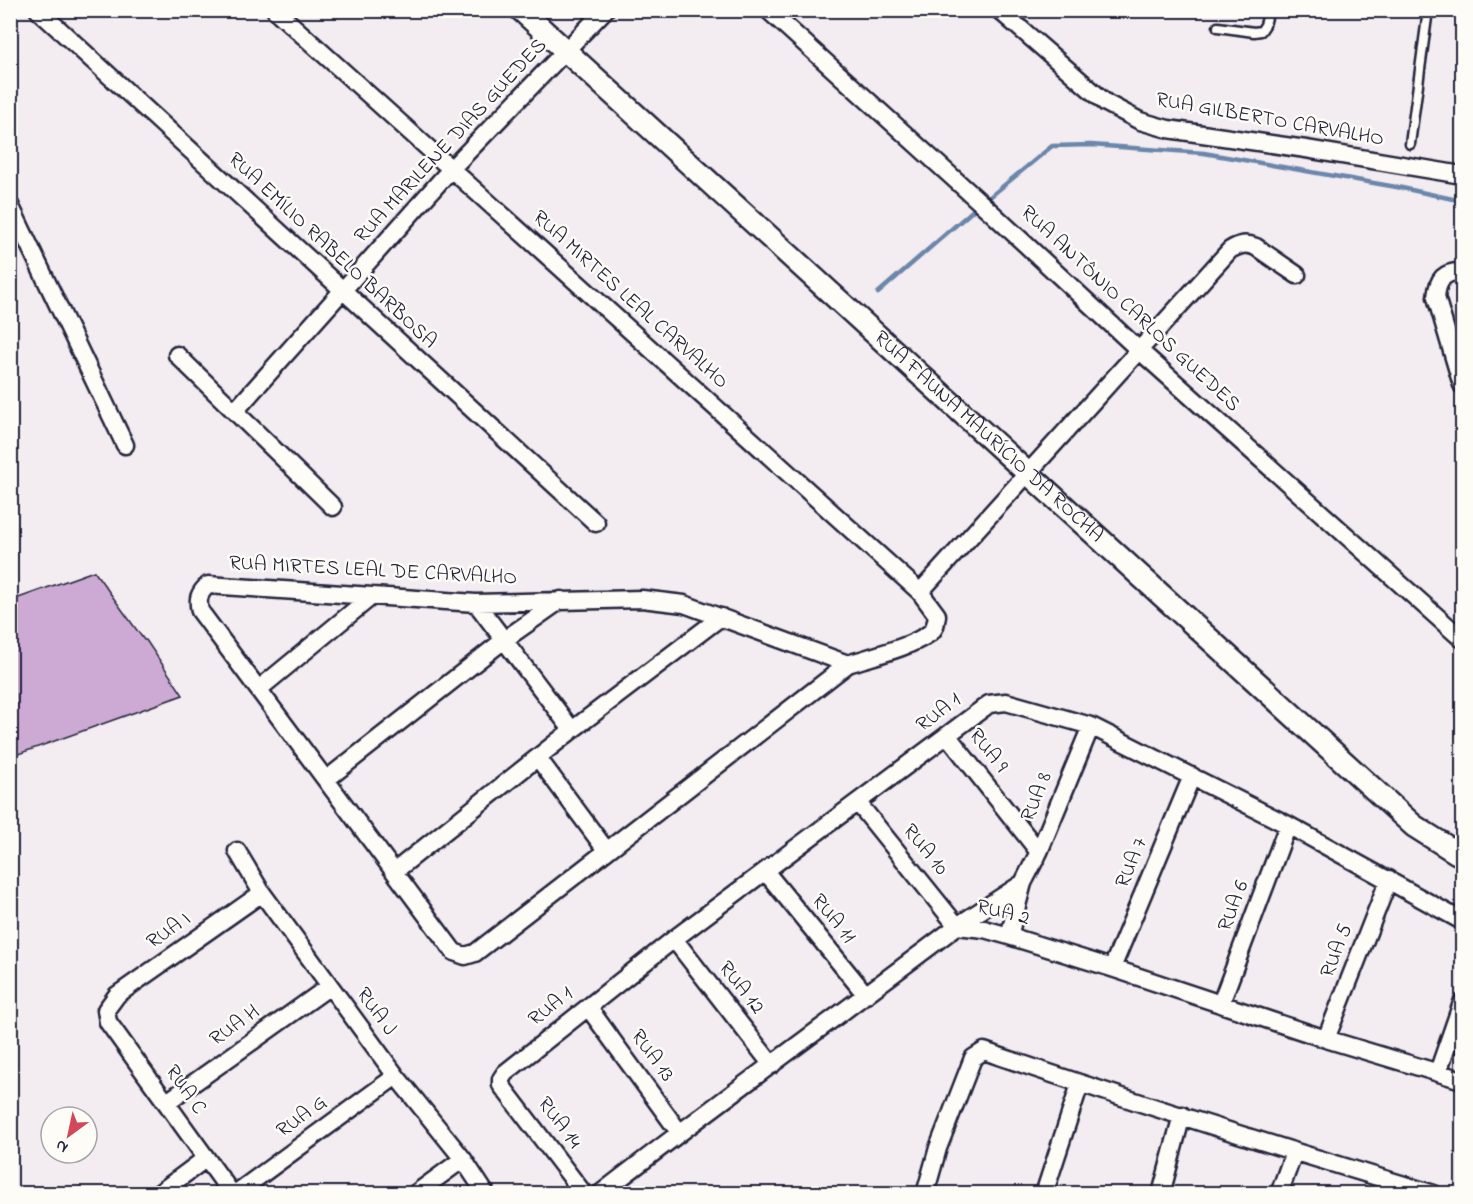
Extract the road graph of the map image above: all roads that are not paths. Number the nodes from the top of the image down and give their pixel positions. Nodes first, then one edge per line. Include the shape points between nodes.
1 (38, 10) edge
2 (275, 10) edge
3 (521, 10) edge
4 (605, 10) edge
5 (768, 10) edge
6 (999, 10) edge
7 (1269, 10) edge
8 (1428, 10) edge
9 (1218, 27) dead end
10 (566, 51) junction
11 (1410, 144) dead end
12 (451, 169) junction
13 (1462, 175) edge
14 (10, 205) edge
15 (1462, 272) edge
16 (1297, 275) dead end
17 (342, 292) junction
18 (1140, 351) junction
19 (177, 355) dead end
20 (1462, 386) edge
21 (235, 411) junction
22 (125, 445) dead end
23 (1028, 472) junction
24 (333, 507) dead end
25 (596, 523) dead end
26 (920, 592) junction
27 (372, 597) junction
28 (561, 600) junction
29 (476, 603) junction
30 (721, 617) junction
31 (931, 632) joint
32 (1462, 639) edge
33 (504, 640) junction
34 (848, 664) junction
35 (260, 689) junction
36 (1091, 726) junction
37 (572, 730) junction
38 (947, 735) junction
39 (538, 758) junction
40 (1192, 776) junction
41 (327, 779) junction
42 (858, 803) junction
43 (1288, 825) junction
44 (606, 850) junction
45 (237, 851) dead end
46 (1039, 852) junction
47 (1462, 854) edge
48 (395, 871) junction
49 (765, 871) junction
50 (1389, 879) junction
51 (1023, 883) junction
52 (262, 893) junction
53 (1462, 921) edge
54 (957, 926) junction
55 (1009, 936) junction
56 (674, 939) junction
57 (1112, 968) junction
58 (330, 986) junction
59 (866, 995) junction
60 (1221, 1003) junction
61 (1462, 1003) edge
62 (588, 1007) junction
63 (106, 1010) joint
64 (1326, 1039) junction
65 (772, 1065) junction
66 (1438, 1072) junction
67 (396, 1076) junction
68 (501, 1079) joint
69 (1462, 1080) edge
70 (1080, 1084) junction
71 (167, 1102) junction
72 (1182, 1115) junction
73 (679, 1132) junction
74 (1294, 1152) junction
75 (205, 1159) junction
76 (463, 1159) junction
77 (1400, 1189) edge
78 (158, 1194) edge
79 (233, 1194) edge
80 (415, 1194) edge
81 (486, 1194) edge
82 (584, 1194) edge
83 (600, 1194) edge
84 (925, 1194) edge
85 (1044, 1194) edge
86 (1161, 1194) edge
87 (1279, 1194) edge
88 (1434, 1194) edge

1 - 17 street, RUA EMÍLIO RABELO BARBOSA
2 - 12 street, RUA MIRTES LEAL CARVALHO
3 - 10 street, RUA FAUNA MAURÍCIO DA ROCHA
4 - 10 street, RUA MARILENE DIAS GUEDES
5 - 18 street, RUA ANTÔNIO CARLOS GUEDES
6 - 13 street, RUA GILBERTO CARVALHO via 1106,103 1140,121 1168,129
7 - 9 lane via 1261,31
8 - 11 lane
10 - 12 street, RUA MARILENE DIAS GUEDES
10 - 23 street, RUA FAUNA MAURÍCIO DA ROCHA
12 - 17 street, RUA MARILENE DIAS GUEDES
12 - 26 street, RUA MIRTES LEAL CARVALHO
14 - 22 street
15 - 20 street via 1443,275 1436,297
16 - 18 street via 1256,247 1239,245 1230,250
17 - 21 street, RUA MARILENE DIAS GUEDES
17 - 25 street, RUA EMÍLIO RABELO BARBOSA
18 - 23 street
18 - 32 street, RUA ANTÔNIO CARLOS GUEDES
19 - 21 street
21 - 24 street
23 - 26 street
23 - 47 street, RUA FAUNA MAURÍCIO DA ROCHA via 1414,826
26 - 31 street, RUA MIRTES LEAL CARVALHO via 937,615
27 - 29 street, RUA MIRTES LEAL DE CARVALHO
27 - 35 street
27 - 35 street, RUA MIRTES LEAL DE CARVALHO via 208,585 200,592 200,611
28 - 29 street, RUA MIRTES LEAL DE CARVALHO
28 - 30 street, RUA MIRTES LEAL DE CARVALHO via 642,599 684,604
28 - 33 street
29 - 33 street
30 - 34 street, RUA MIRTES LEAL DE CARVALHO
30 - 37 street
31 - 34 street, RUA MIRTES LEAL DE CARVALHO
33 - 37 street
33 - 41 street
34 - 44 street, RUA MIRTES LEAL DE CARVALHO
35 - 41 street, RUA MIRTES LEAL DE CARVALHO
36 - 38 street, RUA 1 via 1006,702 989,704
36 - 40 street, RUA 1
36 - 46 street, RUA 8
37 - 39 street
38 - 42 street, RUA 1
38 - 46 street, RUA 9
39 - 44 street
39 - 48 street
40 - 43 street, RUA 1
40 - 57 street, RUA 7
41 - 48 street, RUA MIRTES LEAL DE CARVALHO
42 - 49 street, RUA 1
42 - 54 street, RUA 10
43 - 50 street, RUA 1
43 - 60 street, RUA 6
44 - 48 street, RUA MIRTES LEAL DE CARVALHO via 475,953 465,956 454,952
45 - 52 street, RUA J
46 - 51 street, RUA 8
49 - 56 street, RUA 1
49 - 59 street, RUA 11
50 - 53 street, RUA 1
50 - 64 street, RUA 5
51 - 54 street, RUA 8
51 - 55 street, RUA 8
52 - 58 street, RUA J
52 - 63 street, RUA I via 117,995
54 - 55 street, RUA 2
54 - 59 street, RUA 2
55 - 57 street, RUA 2
56 - 62 street, RUA 1
56 - 65 street, RUA 12
57 - 60 street, RUA 2
58 - 67 street, RUA J
58 - 71 street, RUA H
59 - 65 street, RUA 2
60 - 64 street, RUA 2
61 - 66 street
62 - 68 street, RUA 1
62 - 73 street, RUA 13
63 - 71 street, RUA C via 108,1022
64 - 66 street, RUA 2
65 - 73 street, RUA 2
66 - 69 street, RUA 2
67 - 76 street, RUA J
67 - 79 street, RUA G
68 - 82 street, RUA 14 via 501,1085
70 - 72 street
70 - 84 street via 984,1051 978,1053 938,1148
70 - 85 street
71 - 75 street, RUA C
72 - 74 street
72 - 86 street
73 - 83 street, RUA 2
74 - 77 street
74 - 87 street
75 - 78 street
75 - 79 street, RUA C
76 - 80 street
76 - 81 street, RUA J
77 - 88 street

